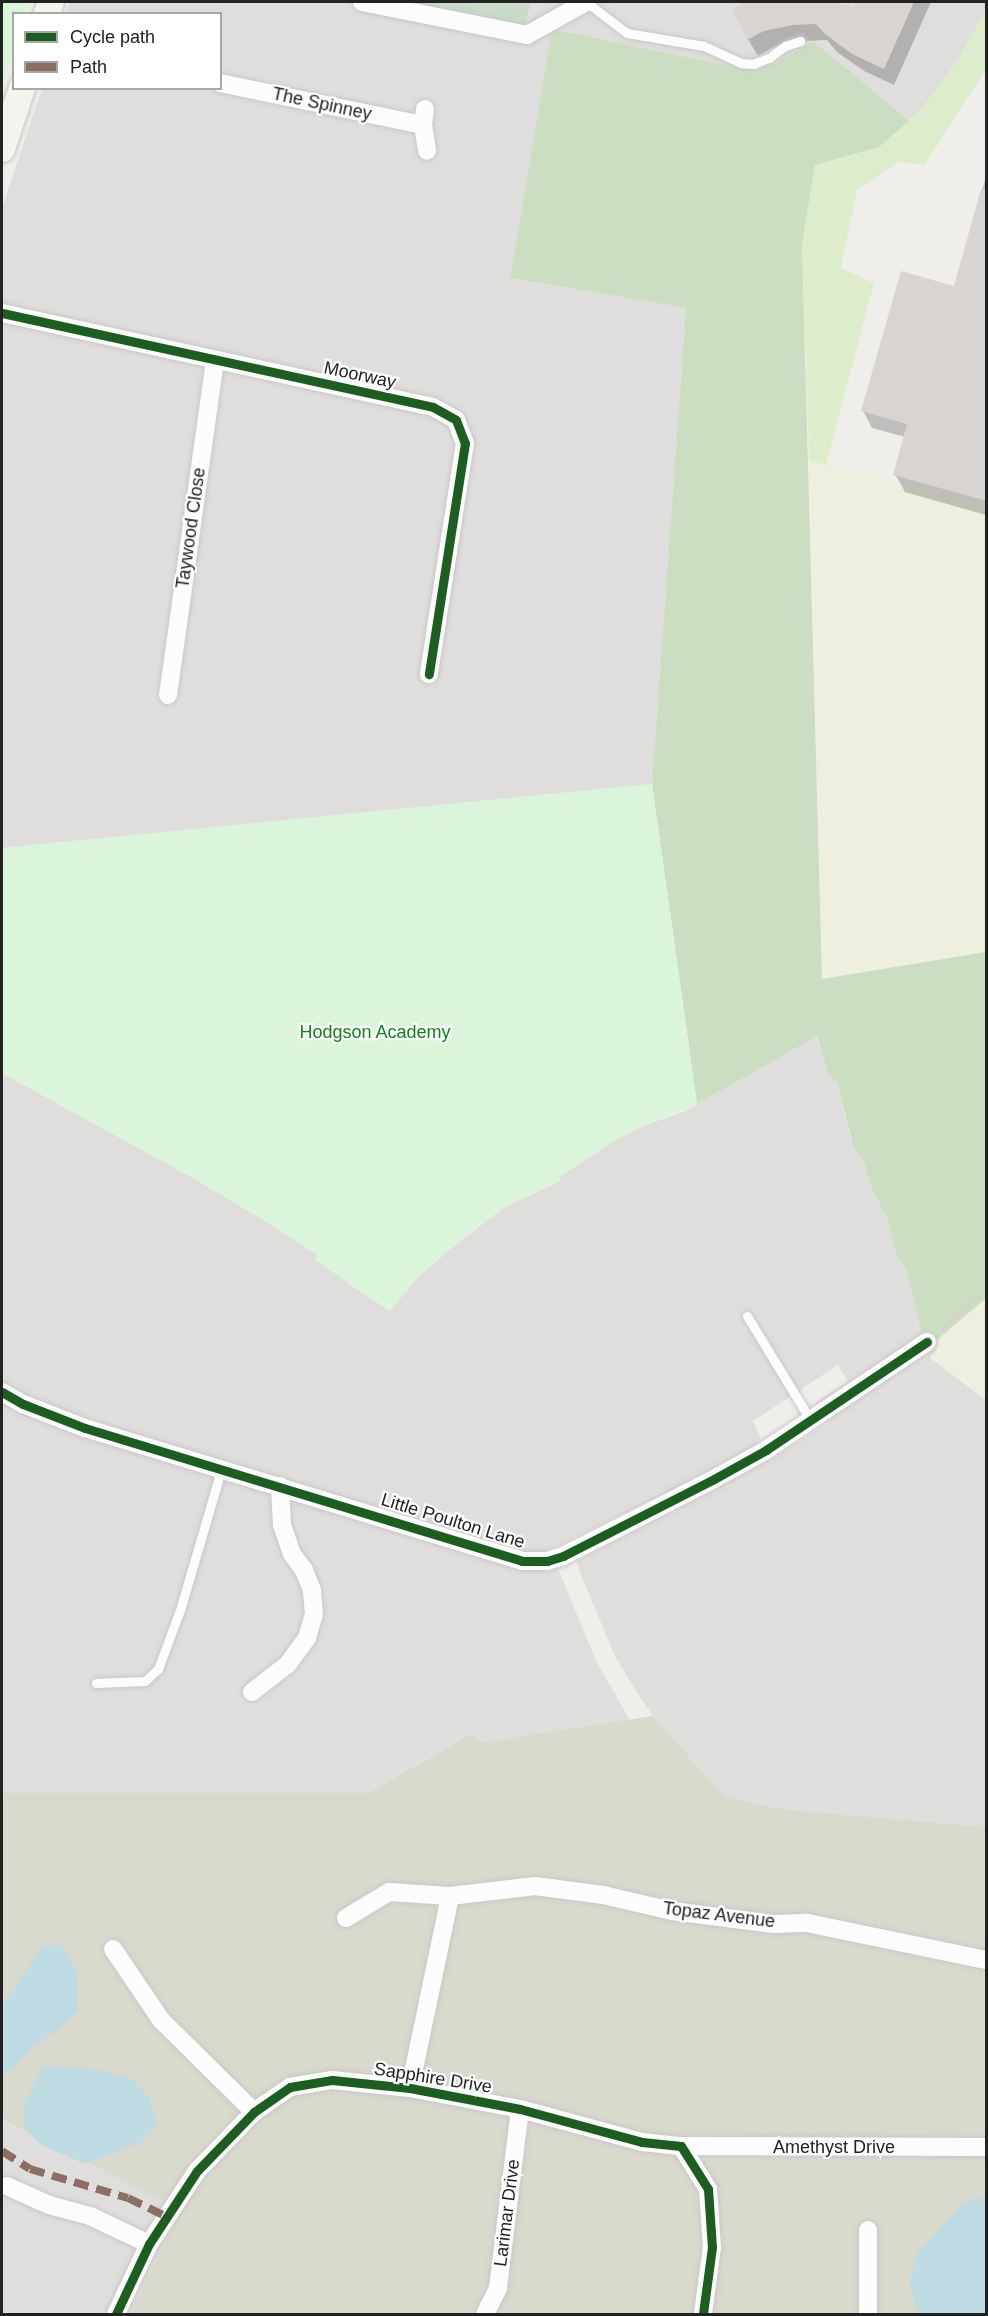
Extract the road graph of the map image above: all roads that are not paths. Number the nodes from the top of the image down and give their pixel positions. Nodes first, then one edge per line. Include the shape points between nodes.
1 (362, 2) edge
2 (586, 2) edge
3 (800, 41) dead end
4 (222, 83) edge
5 (21, 90) edge
6 (2, 149) edge
7 (426, 152) dead end
8 (2, 313) edge
9 (215, 361) junction
10 (429, 674) dead end
11 (168, 695) dead end
12 (747, 1316) dead end
13 (927, 1342) road end
14 (2, 1392) edge
15 (811, 1421) junction
16 (221, 1470) junction
17 (280, 1486) junction
18 (96, 1683) dead end
19 (252, 1692) dead end
20 (450, 1896) junction
21 (346, 1918) dead end
22 (112, 1949) dead end
23 (987, 1960) edge
24 (410, 2088) junction
25 (520, 2109) junction
26 (254, 2112) junction
27 (681, 2146) junction
28 (987, 2147) edge
29 (7, 2186) dead end
30 (868, 2230) dead end
31 (149, 2244) junction
32 (116, 2314) edge
33 (485, 2314) edge
34 (703, 2314) edge
35 (868, 2314) edge

1 - 2 street via 527,34
2 - 3 lane via 627,33 704,46 741,63 753,64 770,58 785,46
4 - 7 street, The Spinney via 424,117
5 - 6 street
8 - 9 street, Moorway
9 - 10 street, Moorway via 433,406 460,426 465,443
9 - 11 street, Taywood Close
12 - 15 lane
13 - 15 street, Little Poulton Lane
14 - 16 street, Little Poulton Lane via 85,1428
15 - 17 street, Little Poulton Lane via 714,1479 547,1562 522,1561
16 - 17 street, Little Poulton Lane
16 - 18 lane via 181,1607 158,1669 145,1681
17 - 19 street via 282,1525 292,1554 312,1590 314,1614 307,1638 288,1664
20 - 21 street, Topaz Avenue via 389,1892
20 - 23 street, Topaz Avenue via 535,1886 603,1895 672,1911 774,1924 807,1923
20 - 24 street
22 - 26 street via 160,2020
24 - 25 street, Sapphire Drive
24 - 26 street, Sapphire Drive via 332,2080 290,2087
25 - 27 street, Sapphire Drive via 642,2142
25 - 33 street, Larimar Drive via 498,2288
26 - 31 street, Sapphire Drive via 197,2171
27 - 28 street, Amethyst Drive
27 - 34 street via 708,2190 712,2247
29 - 31 street via 49,2205 90,2216
30 - 35 street
31 - 32 street, Sapphire Drive

